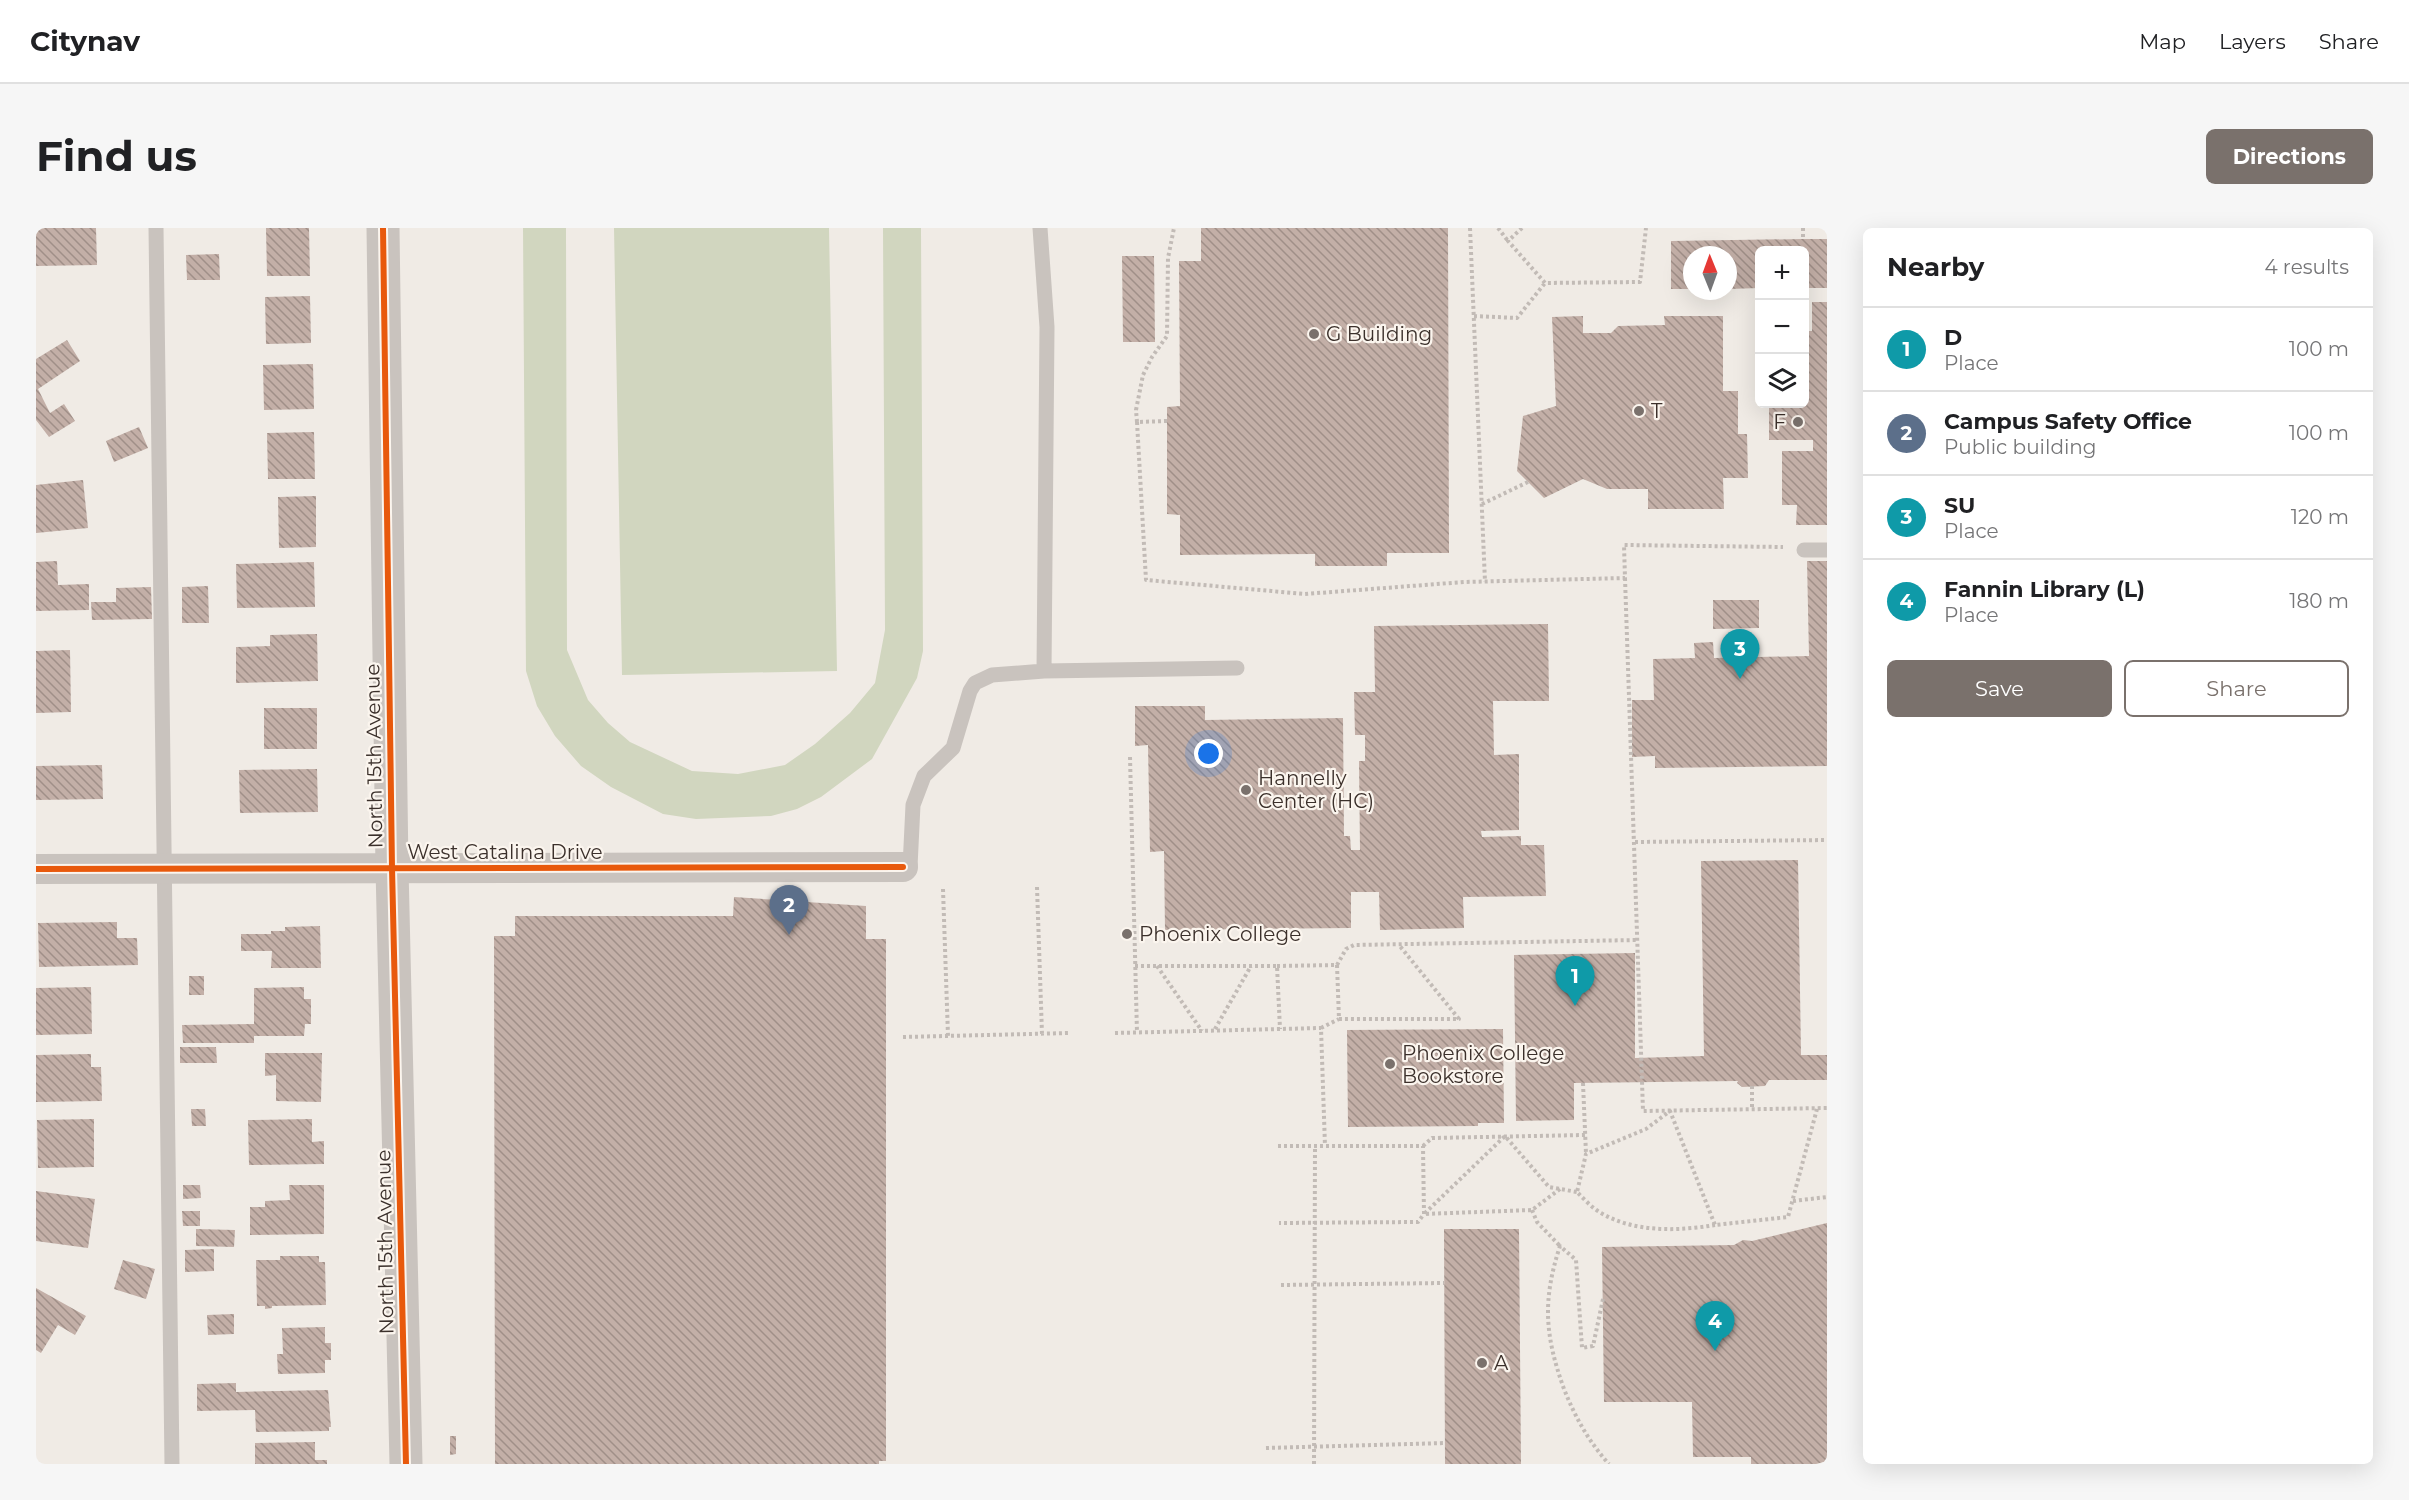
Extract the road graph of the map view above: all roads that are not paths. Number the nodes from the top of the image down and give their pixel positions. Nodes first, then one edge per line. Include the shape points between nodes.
1 (156, 228) edge
2 (383, 228) edge
3 (1040, 228) edge
4 (1798, 548) road end
5 (1827, 550) edge
6 (1237, 668) dead end
7 (1044, 671) junction
8 (906, 867) joint
9 (164, 868) junction
10 (392, 868) junction
11 (36, 869) edge
12 (172, 1464) edge
13 (406, 1464) edge

1 - 9 lane
2 - 10 street, North 15th Avenue
3 - 7 lane via 1047,327
4 - 5 lane
6 - 7 lane
7 - 8 lane via 992,675 975,683 953,748 924,776 913,805
8 - 10 street, West Catalina Drive
9 - 10 street, West Catalina Drive
9 - 11 street, West Catalina Drive
9 - 12 lane
10 - 13 street, North 15th Avenue

